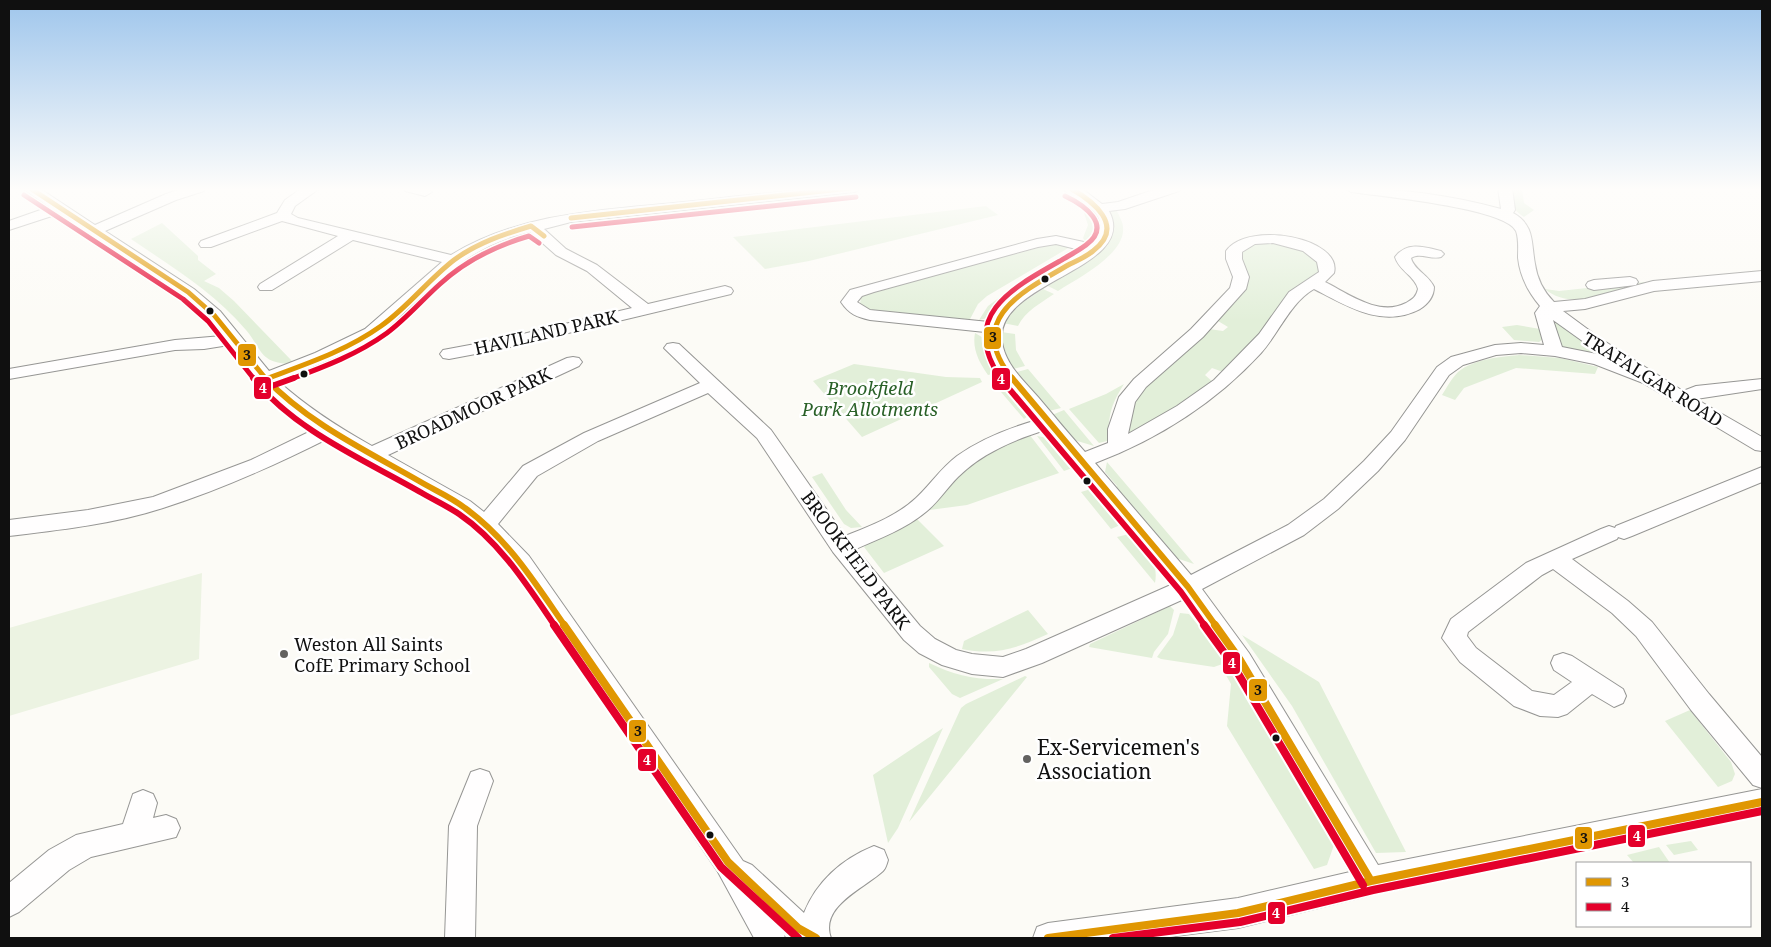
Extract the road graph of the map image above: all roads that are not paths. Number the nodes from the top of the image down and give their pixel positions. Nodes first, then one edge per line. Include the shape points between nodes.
1 (94, 232) edge
2 (239, 232) edge
3 (339, 232) edge
4 (511, 232) edge
5 (539, 232) edge
6 (1107, 232) edge
7 (1524, 232) edge
8 (351, 235) junction
9 (204, 245) dead end
10 (1097, 249) junction
11 (1436, 254) dead end
12 (453, 260) junction
13 (1713, 270) dead end
14 (1762, 276) edge
15 (1314, 283) junction
16 (1650, 283) junction
17 (1594, 285) dead end
18 (265, 288) dead end
19 (725, 291) dead end
20 (1549, 307) junction
21 (643, 309) junction
22 (995, 328) junction
23 (234, 338) junction
24 (673, 348) dead end
25 (1556, 350) junction
26 (450, 354) dead end
27 (573, 362) dead end
28 (9, 374) edge
29 (1646, 378) junction
30 (266, 379) junction
31 (1762, 384) edge
32 (715, 388) junction
33 (1682, 398) junction
34 (1050, 422) junction
35 (329, 430) junction
36 (1762, 445) edge
37 (1118, 446) junction
38 (372, 454) junction
39 (1081, 461) junction
40 (1762, 474) edge
41 (486, 524) junction
42 (9, 528) edge
43 (841, 546) junction
44 (1554, 558) junction
45 (1188, 587) junction
46 (1563, 663) dead end
47 (1591, 681) junction
48 (1614, 696) dead end
49 (1762, 776) edge
50 (480, 781) dead end
51 (1762, 802) edge
52 (144, 804) dead end
53 (166, 828) dead end
54 (134, 835) junction
55 (874, 860) dead end
56 (728, 862) junction
57 (1371, 881) junction
58 (9, 902) edge
59 (460, 938) edge
60 (770, 938) edge
61 (814, 938) edge
62 (1048, 938) edge

1 - 23 street via 188,292
2 - 9 street
3 - 8 street
4 - 12 street via 493,238
5 - 21 street, HAVILAND PARK via 561,252 592,268
6 - 10 street
7 - 20 street, TRAFALGAR ROAD via 1527,266 1535,289
8 - 12 street
8 - 18 street
10 - 22 street via 1016,300
10 - 22 street via 1056,240 1037,243 868,289 856,293 848,302 852,308 870,315
11 - 15 street via 1405,253 1403,257 1409,270 1426,286 1420,302 1398,312 1372,311
12 - 30 street via 371,333
13 - 16 street
14 - 16 street
15 - 37 street via 1295,295 1266,337 1215,388 1170,418
15 - 37 street via 1327,270 1324,260 1305,246 1275,239 1241,244 1234,251 1241,278 1238,290 1197,333 1140,383 1126,401 1118,429
16 - 17 street
16 - 20 street via 1585,304
19 - 21 street, HAVILAND PARK
20 - 25 street via 1543,313
20 - 29 street, TRAFALGAR ROAD via 1581,334
21 - 26 street, HAVILAND PARK
22 - 34 street via 993,341 997,356
23 - 28 street
23 - 30 street
24 - 32 street, BROOKFIELD PARK
25 - 29 street, BROOKFIELD PARK via 1599,360
25 - 45 street, BROOKFIELD PARK via 1495,350 1457,361 1443,371 1398,436 1330,504 1296,530
27 - 38 street, BROADMOOR PARK
29 - 33 street, TRAFALGAR ROAD
30 - 35 street via 295,406
31 - 33 street via 1696,392
32 - 41 street via 700,389 591,437 544,462 521,480
32 - 43 street, BROOKFIELD PARK via 764,434
33 - 36 street, TRAFALGAR ROAD
34 - 39 street
34 - 43 street via 987,446 952,471 920,506 907,515
35 - 38 street
35 - 42 street via 258,465 157,503 88,518
37 - 39 street
38 - 41 street via 463,506
39 - 45 street
40 - 44 street
41 - 56 street via 521,562
43 - 45 street, BROOKFIELD PARK via 912,633 950,658 972,664 1003,667
44 - 47 street via 1534,569 1459,626 1454,638 1468,655 1523,699 1540,705 1558,706
44 - 49 street via 1644,629
45 - 57 street via 1240,660
46 - 47 street
47 - 48 street
50 - 59 street via 463,826
51 - 57 street
52 - 54 street
53 - 54 street
54 - 58 street via 86,845 59,860
55 - 61 street via 848,878 823,903
56 - 60 street
56 - 61 street via 798,928
57 - 62 street via 1238,913

